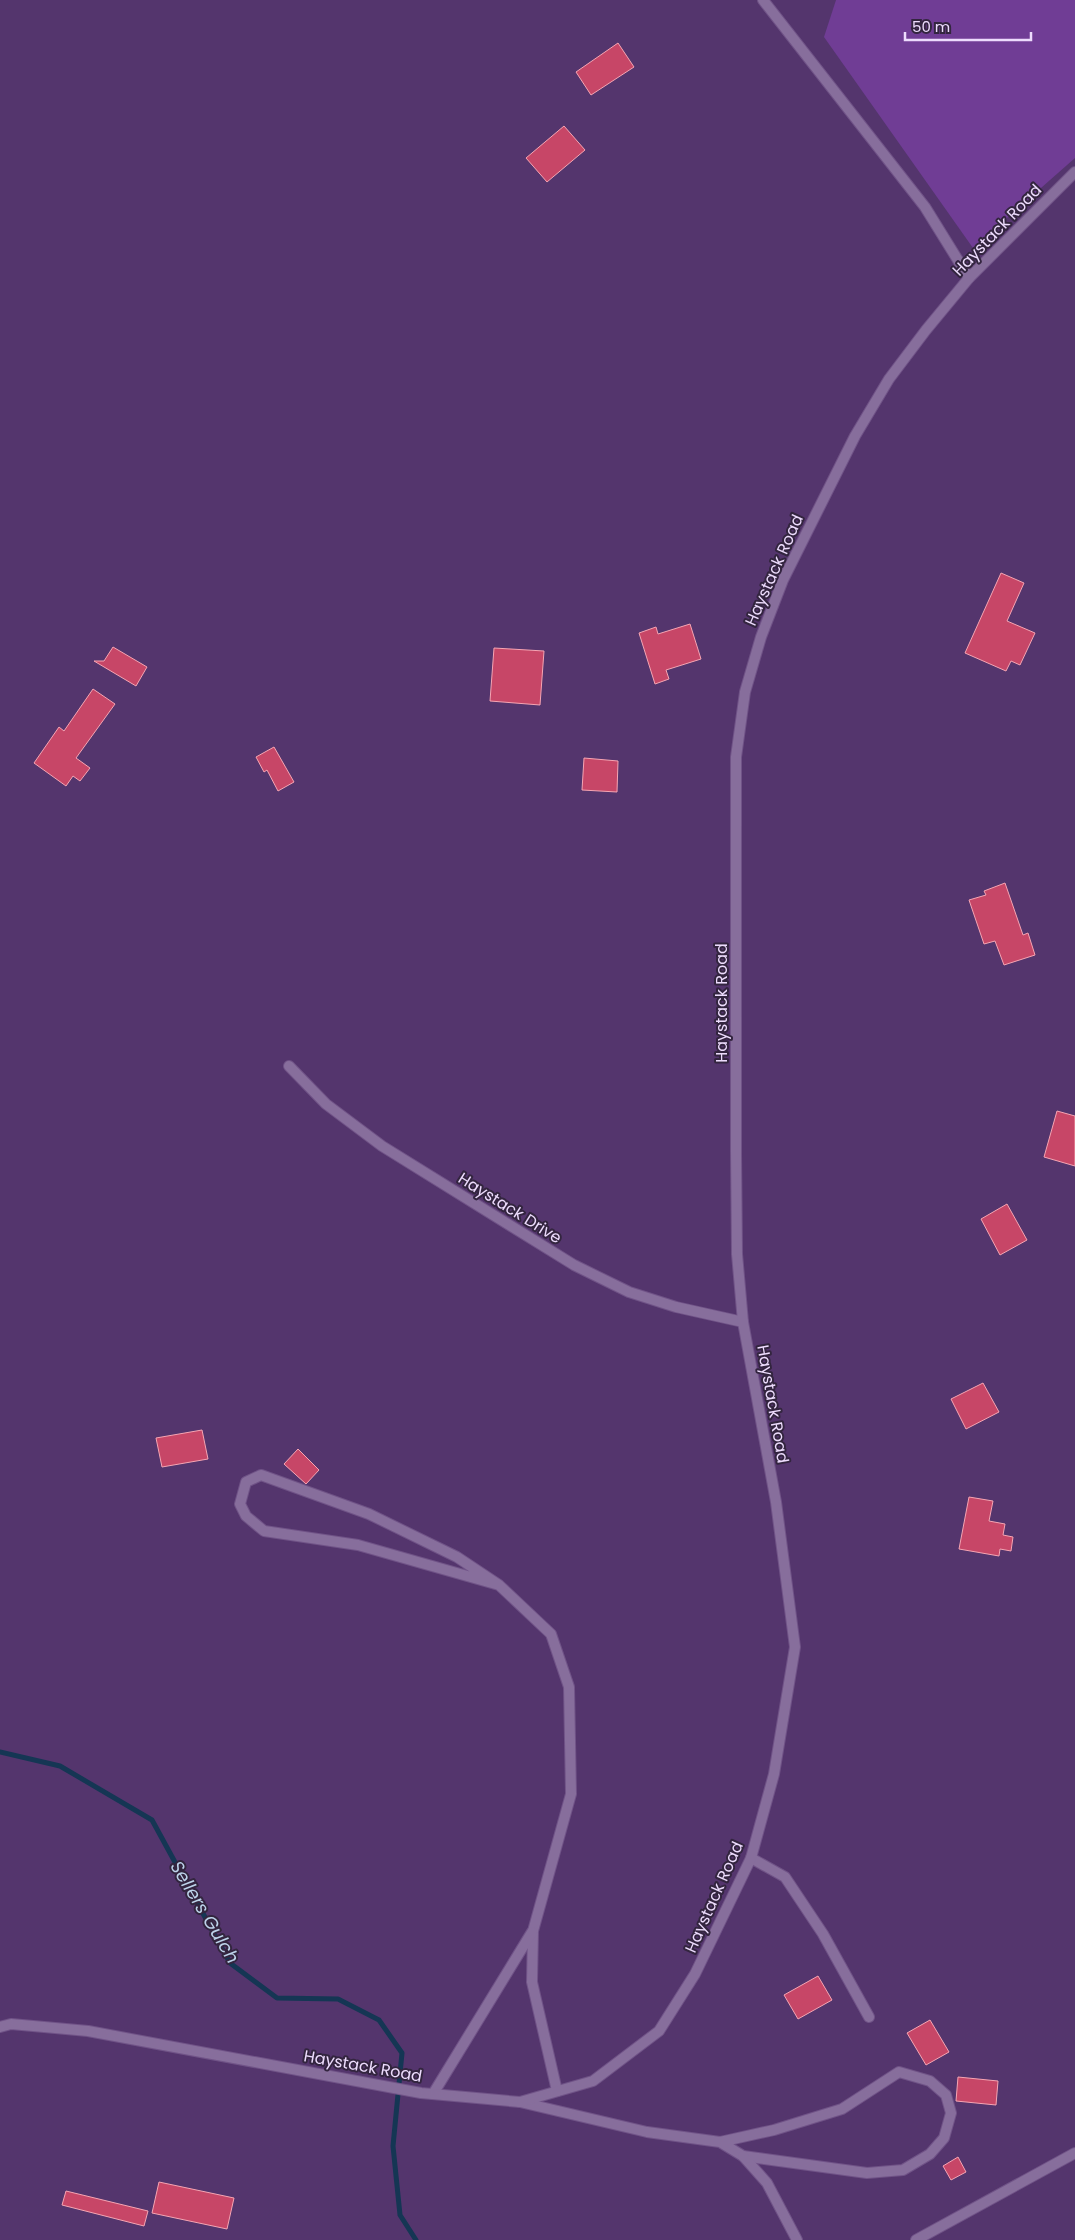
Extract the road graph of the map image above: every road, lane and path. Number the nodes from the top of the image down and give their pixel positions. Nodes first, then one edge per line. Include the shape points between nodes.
1 (763, 0) edge
2 (772, 5) edge
3 (1075, 172) edge
4 (970, 278) junction
5 (289, 1066) dead end
6 (743, 1322) junction
7 (499, 1585) junction
8 (751, 1858) junction
9 (533, 1931) junction
10 (869, 2017) dead end
11 (0, 2027) edge
12 (557, 2091) junction
13 (433, 2094) junction
14 (520, 2102) junction
15 (720, 2142) junction
16 (1075, 2153) edge
17 (743, 2156) junction
18 (797, 2240) edge
19 (916, 2240) edge

1 - 2 street
2 - 4 street via 925,207
3 - 4 street, Haystack Road
4 - 6 street, Haystack Road via 889,379 855,436 783,580 761,637 745,692 736,758 737,1254
5 - 6 street, Haystack Drive via 326,1104 382,1146 574,1265 629,1292 676,1307
6 - 8 street, Haystack Road via 776,1502 795,1647 774,1774
7 - 7 street via 457,1557 369,1514 261,1475 246,1482 240,1504 246,1516 264,1531 358,1545
7 - 9 street via 551,1634 568,1687 570,1794
8 - 10 street via 785,1877 823,1934
8 - 12 street, Haystack Road via 695,1974 659,2031 593,2080
9 - 12 street via 532,1982
9 - 13 street
11 - 13 street, Haystack Road via 11,2024 88,2030
12 - 14 street, Haystack Road
13 - 14 street, Haystack Road
14 - 15 street via 647,2132
15 - 17 street
15 - 17 street via 774,2130 842,2109 899,2072 930,2081 946,2094 951,2113 944,2138 930,2154 903,2170 867,2173
16 - 19 street
17 - 18 street via 767,2184

